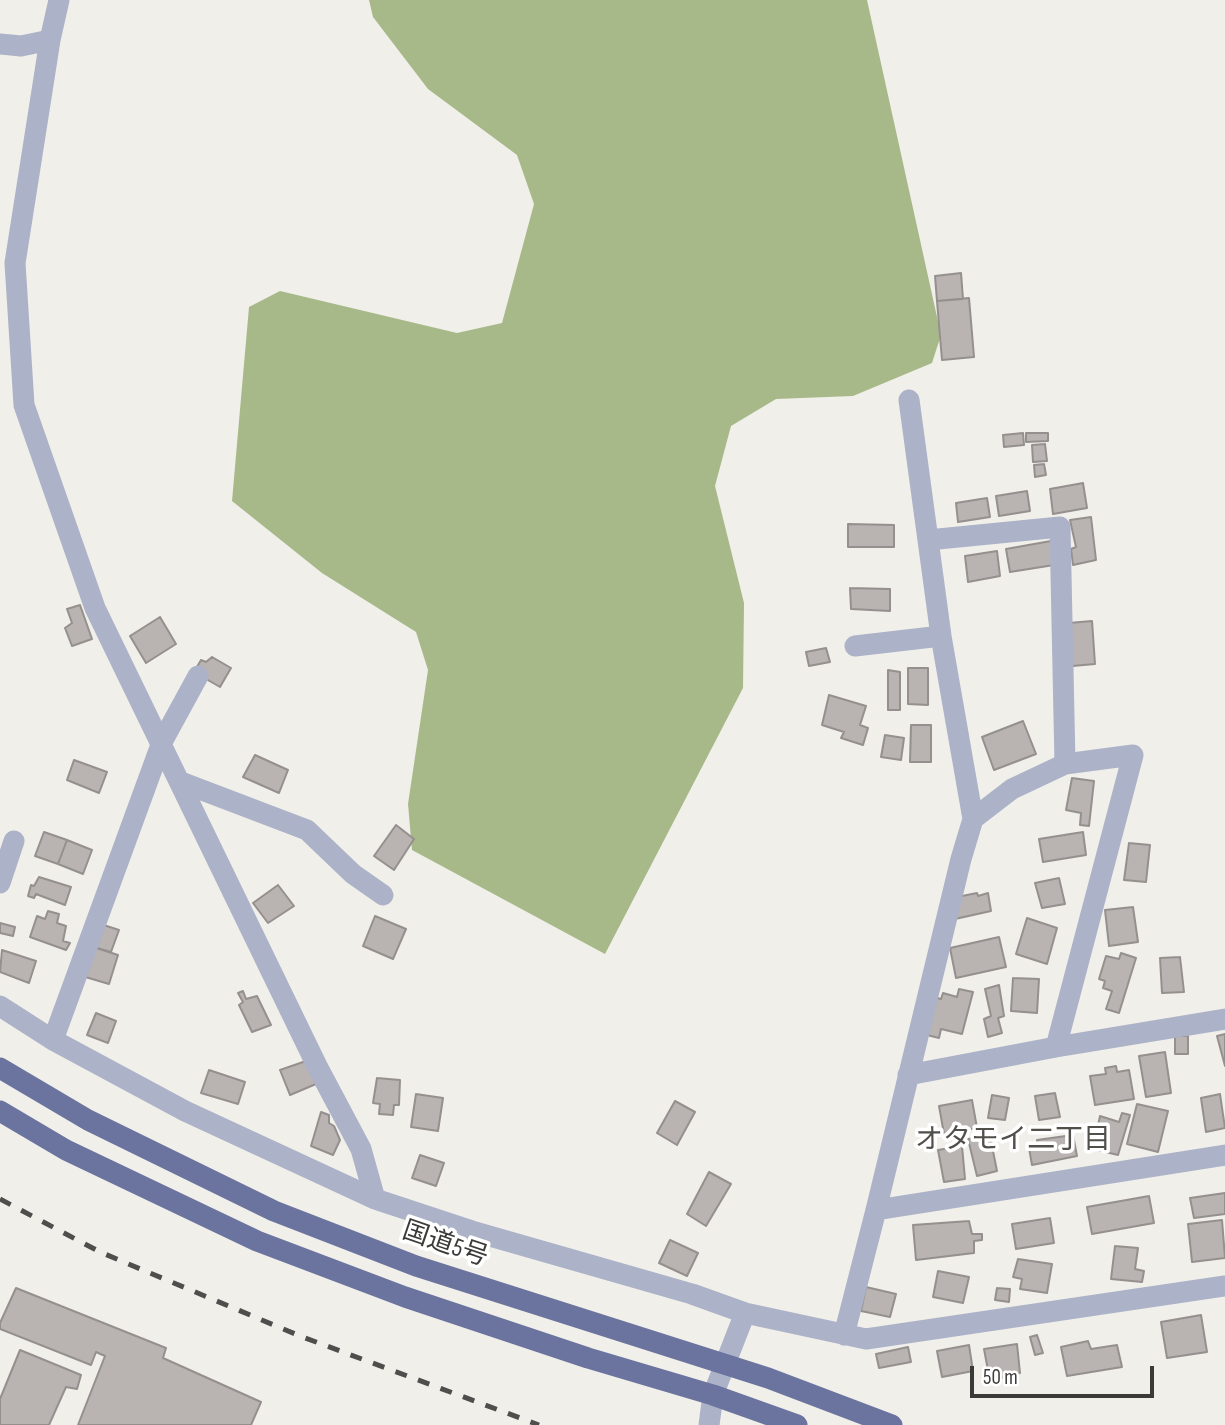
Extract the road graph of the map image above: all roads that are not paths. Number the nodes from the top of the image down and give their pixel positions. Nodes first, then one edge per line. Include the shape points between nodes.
1 (59, 0) edge
2 (50, 40) junction
3 (0, 44) edge
4 (909, 400) dead end
5 (928, 540) junction
6 (941, 636) junction
7 (855, 646) dead end
8 (198, 676) dead end
9 (162, 742) junction
10 (1065, 764) junction
11 (181, 782) junction
12 (973, 819) junction
13 (14, 841) dead end
14 (0, 883) edge
15 (383, 895) dead end
16 (0, 1006) edge
17 (1225, 1019) edge
18 (53, 1040) junction
19 (1056, 1047) junction
20 (0, 1068) edge
21 (908, 1075) junction
22 (0, 1111) edge
23 (1225, 1155) edge
24 (375, 1199) junction
25 (876, 1210) junction
26 (1225, 1286) edge
27 (745, 1313) junction
28 (844, 1335) junction
29 (726, 1366) junction
30 (713, 1395) junction
31 (709, 1425) edge
32 (797, 1425) edge
33 (892, 1425) edge

1 - 2 street
2 - 3 street via 21,46
2 - 9 street via 15,263 24,405 95,608
4 - 5 street
5 - 6 street
5 - 10 street via 1060,527
6 - 7 street
6 - 12 street
8 - 9 street
9 - 11 street
9 - 18 street
10 - 12 street via 1012,789
10 - 19 street via 1133,755
11 - 15 street via 307,830 353,874
11 - 24 street via 361,1149
12 - 21 street
13 - 14 street
16 - 18 street
17 - 19 street
18 - 24 street via 185,1111
19 - 21 street
20 - 29 highway, 国道5号 via 88,1120 274,1212 416,1266
21 - 25 street
22 - 30 highway via 66,1150 257,1241 405,1297
23 - 25 street
24 - 27 street
25 - 28 street
26 - 28 street via 866,1339
27 - 28 street
27 - 29 street
29 - 30 street
29 - 33 highway, 国道5号
30 - 31 street
30 - 32 highway

